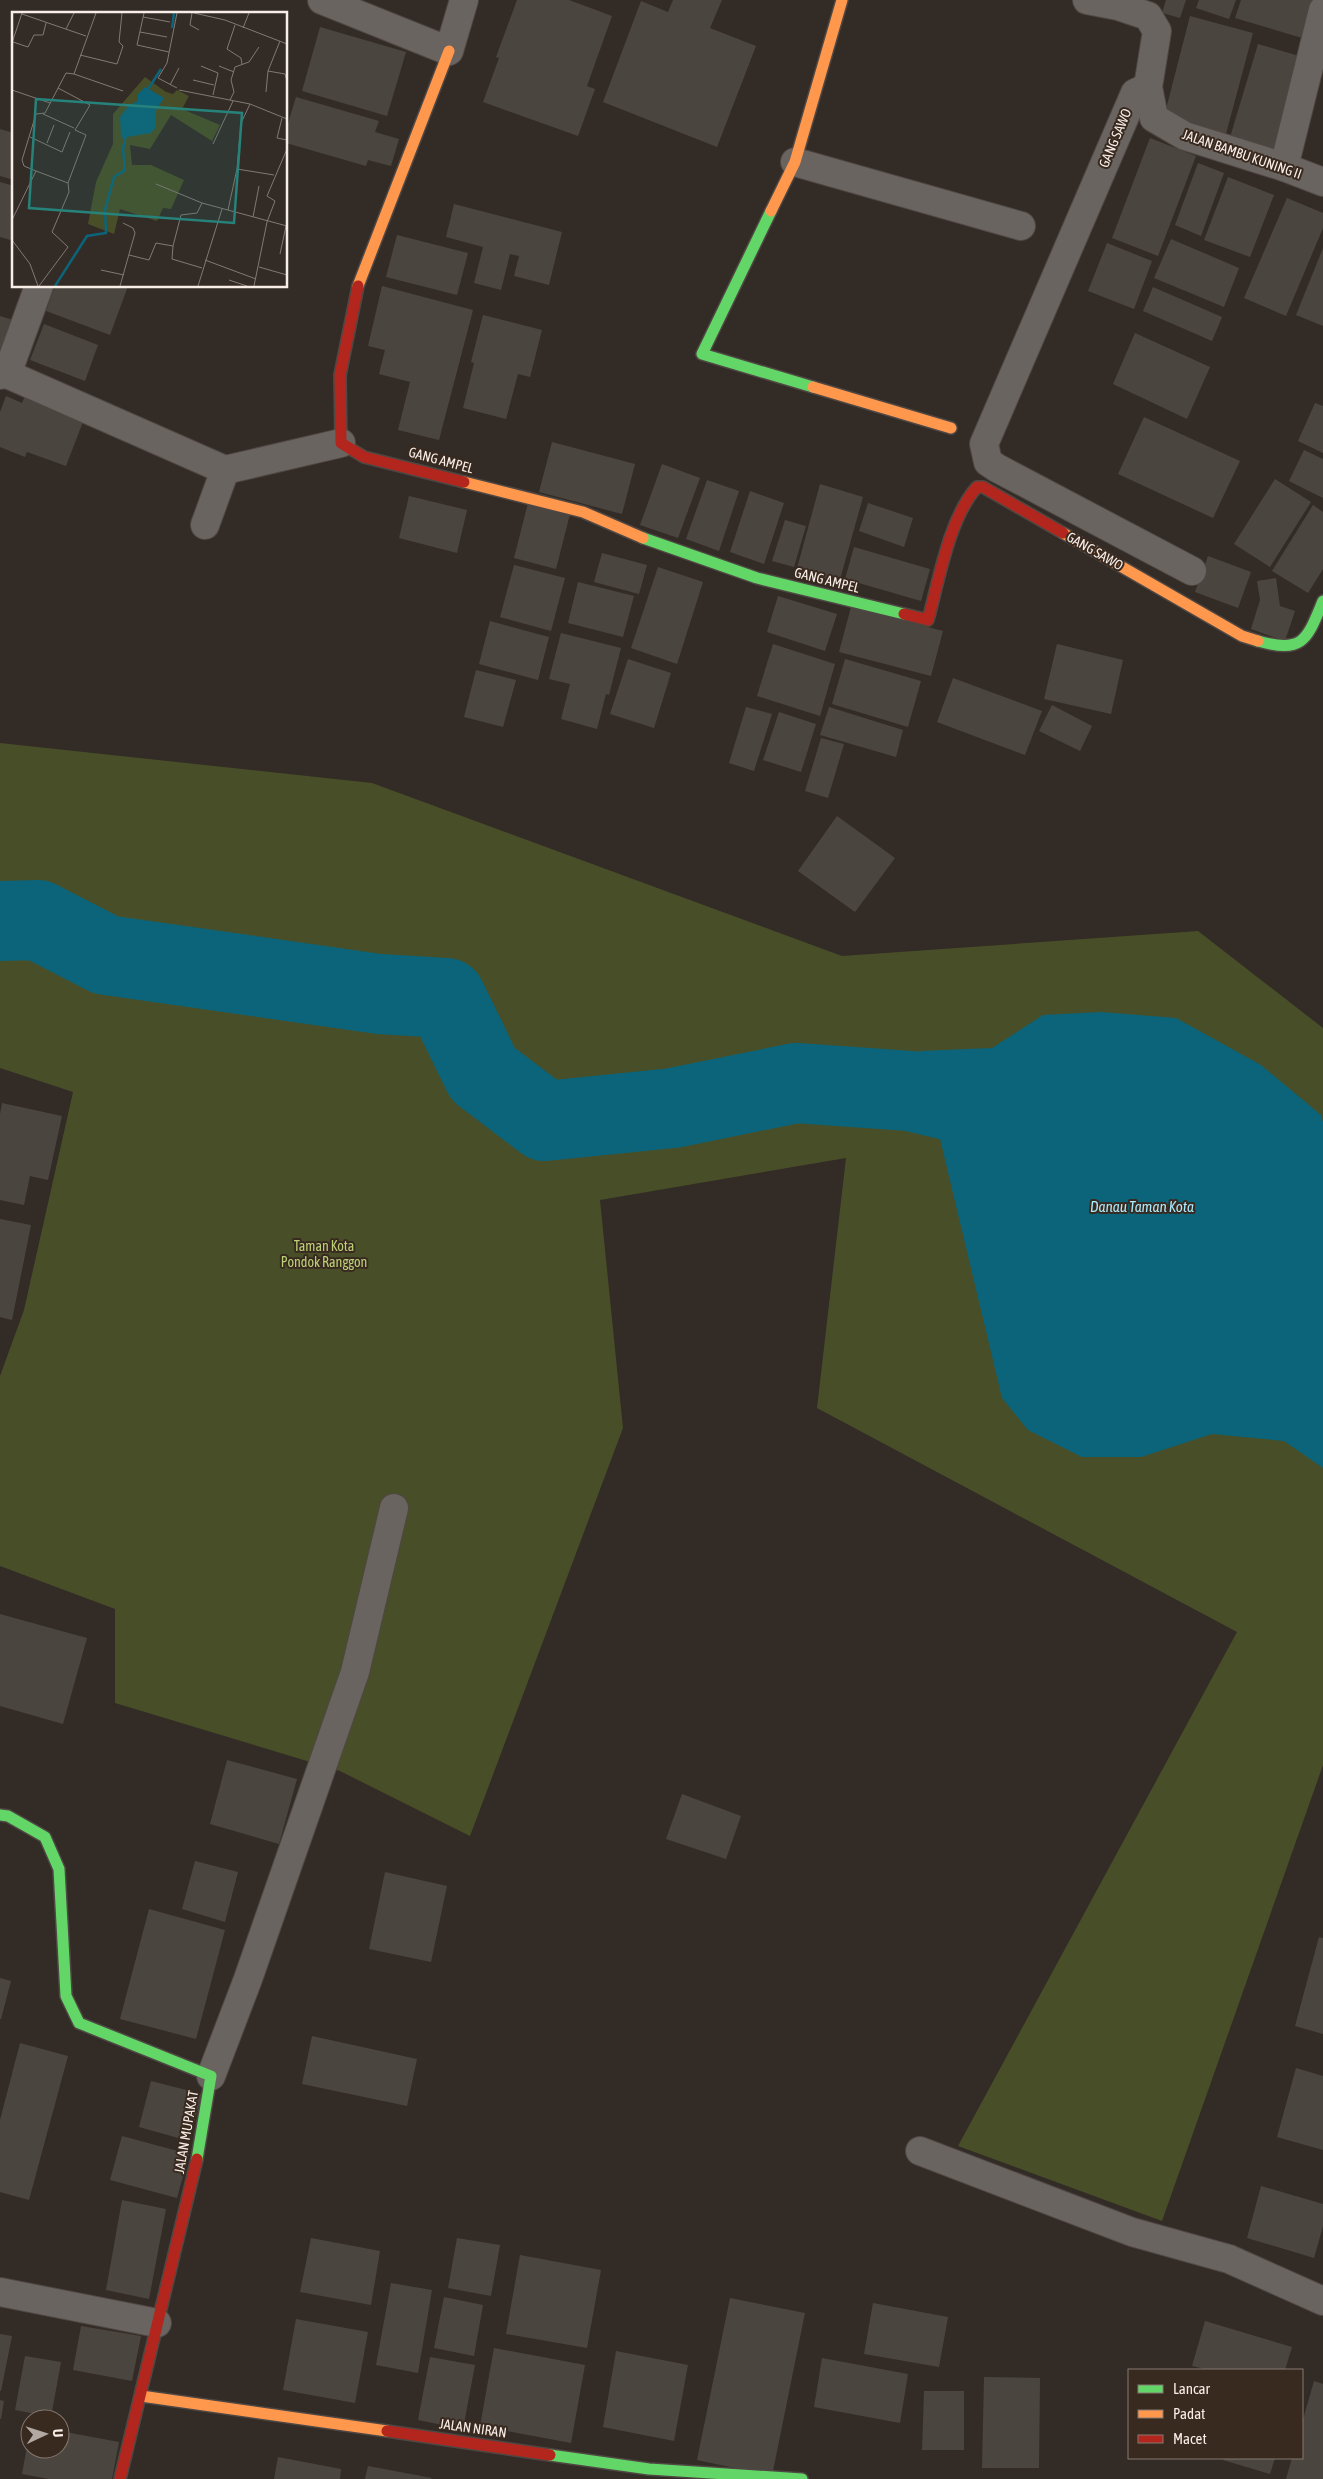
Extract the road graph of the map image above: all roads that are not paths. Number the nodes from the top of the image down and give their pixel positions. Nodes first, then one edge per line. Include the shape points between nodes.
1 (322, 0) edge
2 (464, 0) edge
3 (842, 0) edge
4 (1087, 0) edge
5 (1323, 10) edge
6 (449, 51) junction
7 (1148, 87) junction
8 (795, 162) junction
9 (1284, 167) junction
10 (1323, 182) edge
11 (1021, 226) dead end
12 (38, 288) edge
13 (4, 375) edge
14 (951, 428) dead end
15 (341, 443) junction
16 (225, 470) junction
17 (205, 525) dead end
18 (1192, 571) dead end
19 (1323, 601) edge
20 (928, 620) joint
21 (394, 1508) dead end
22 (0, 1815) edge
23 (211, 2076) junction
24 (920, 2151) dead end
25 (0, 2292) edge
26 (1323, 2300) edge
27 (157, 2323) junction
28 (141, 2396) junction
29 (648, 2474) edge
30 (120, 2479) edge
31 (802, 2479) edge

1 - 6 street
2 - 6 street
3 - 8 street
4 - 7 street, JALAN BAMBU KUNING II via 1148,16 1157,31
5 - 9 street
6 - 15 street via 355,294 340,375
7 - 9 street, JALAN BAMBU KUNING II via 1154,118 1186,136
7 - 18 street, GANG SAWO via 1135,93 984,444 988,462 997,468
8 - 11 street
8 - 14 street via 702,354
9 - 10 street, JALAN BAMBU KUNING II
12 - 13 street
13 - 16 street
15 - 16 street
15 - 20 street, GANG AMPEL via 364,457 583,512 632,534 757,578
16 - 17 street
19 - 20 street, GANG SAWO via 1310,633 1294,644 1272,646 1242,636 1023,509 983,487 977,487 966,500 958,518
21 - 23 street via 355,1672
22 - 23 street, JALAN MUPAKAT via 8,1816 45,1837 59,1869 66,1996 79,2023
23 - 27 street, JALAN MUPAKAT via 194,2180
24 - 26 street via 1132,2232 1229,2259
25 - 27 street
27 - 28 street, JALAN MUPAKAT
28 - 29 street, JALAN NIRAN
28 - 30 street, JALAN MUPAKAT
29 - 31 street, JALAN NIRAN

